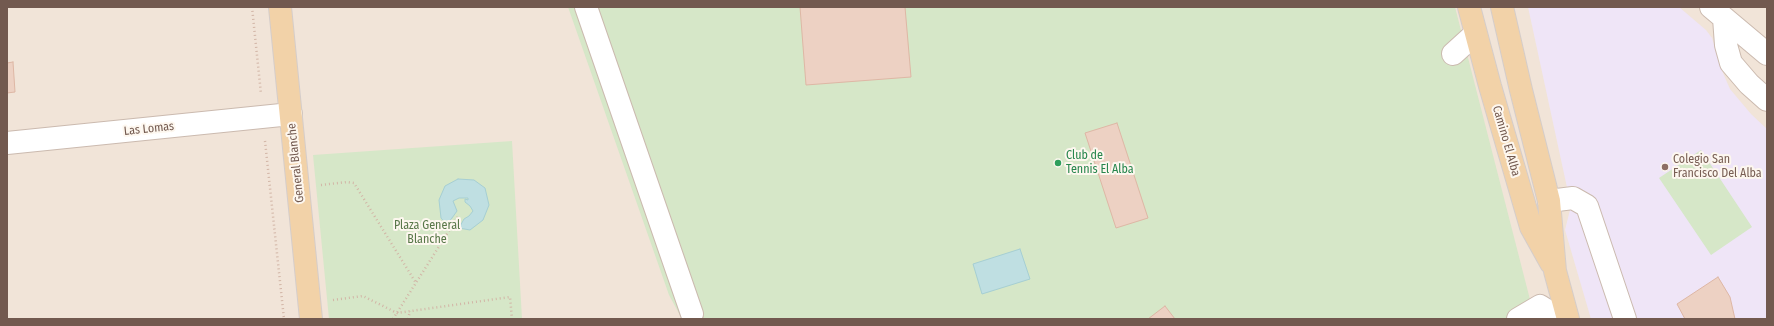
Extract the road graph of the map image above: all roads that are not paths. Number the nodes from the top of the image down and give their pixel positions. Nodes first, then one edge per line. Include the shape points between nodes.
1 (280, 7) edge
2 (586, 7) edge
3 (1469, 7) edge
4 (1502, 7) edge
5 (1717, 12) edge
6 (1475, 34) junction
7 (1453, 54) dead end
8 (1767, 54) edge
9 (1767, 100) edge
10 (291, 114) junction
11 (7, 143) edge
12 (1549, 201) junction
13 (1555, 271) junction
14 (692, 314) dead end
15 (311, 319) edge
16 (1518, 319) edge
17 (1561, 319) edge
18 (1568, 319) edge
19 (1625, 319) edge

1 - 10 main road, General Blanche
2 - 14 street
3 - 6 main road, Camino El Alba
4 - 12 main road, Camino El Alba
5 - 8 street
5 - 9 street via 1731,63
6 - 7 street
6 - 13 main road, Camino El Alba via 1531,227
10 - 11 street, Las Lomas
10 - 15 main road, General Blanche
12 - 13 main road, Camino El Alba
12 - 19 street via 1573,198 1587,206
13 - 18 main road, Camino El Alba
16 - 17 street via 1540,306

